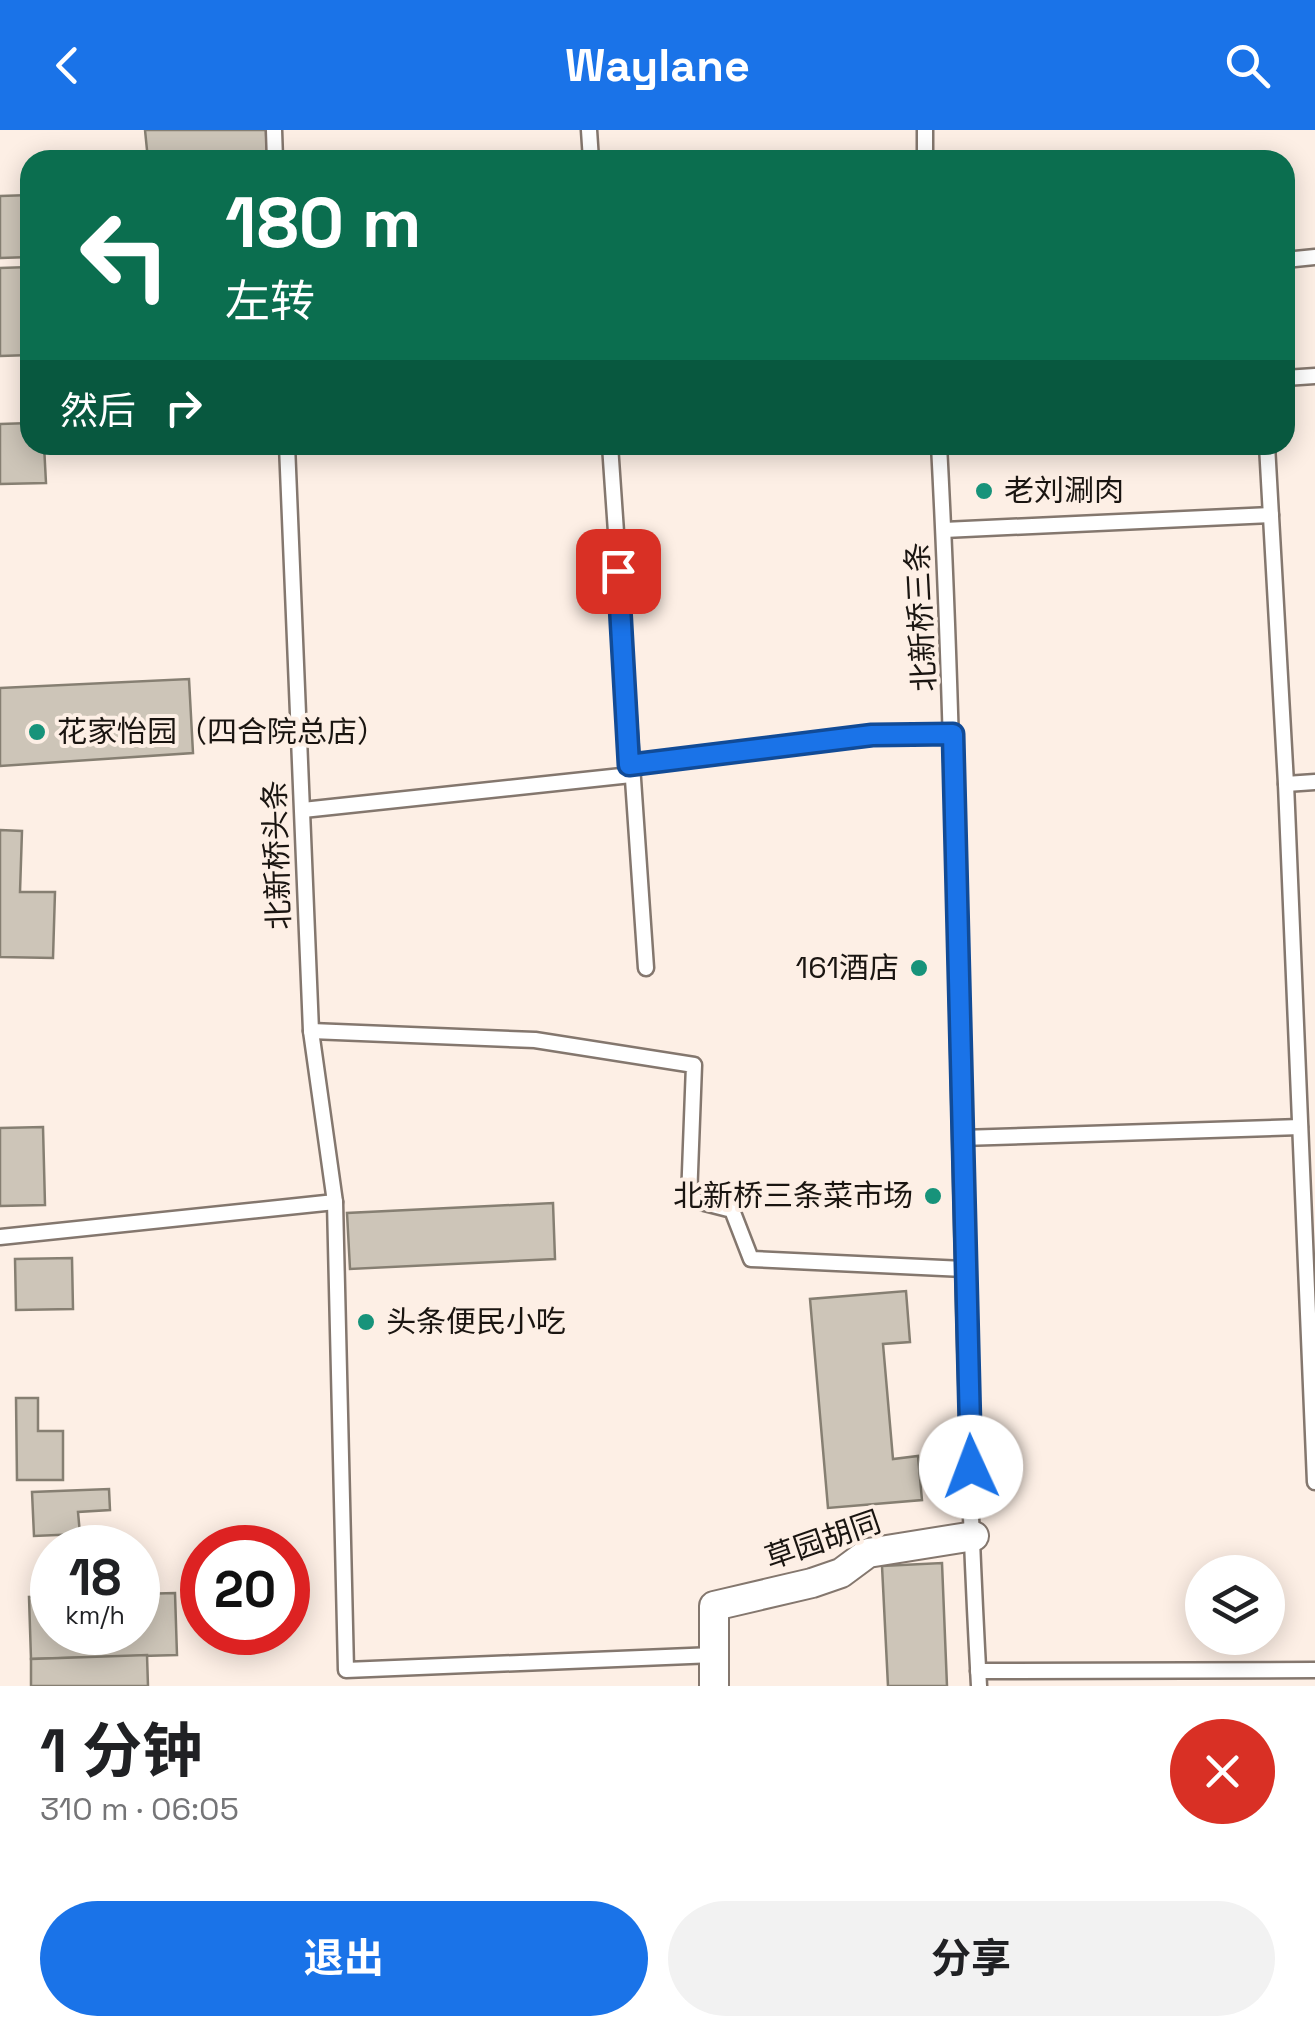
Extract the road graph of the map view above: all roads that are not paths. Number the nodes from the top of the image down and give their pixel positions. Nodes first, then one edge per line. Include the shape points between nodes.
1 (286, 455) edge
2 (611, 455) edge
3 (940, 455) edge
4 (1268, 455) edge
5 (1271, 516) junction
6 (944, 530) junction
7 (953, 734) junction
8 (630, 770) junction
9 (1315, 782) edge
10 (1286, 784) junction
11 (303, 810) junction
12 (646, 968) dead end
13 (311, 1031) junction
14 (1300, 1127) junction
15 (961, 1138) junction
16 (1309, 1187) edge
17 (335, 1202) junction
18 (0, 1237) edge
19 (964, 1269) junction
20 (1315, 1482) edge
21 (974, 1536) junction
22 (714, 1655) junction
23 (1312, 1670) edge
24 (978, 1679) edge
25 (714, 1686) edge
26 (1310, 1686) edge

1 - 11 lane, 北新桥头条
2 - 8 lane
3 - 6 lane, 北新桥三条
4 - 5 lane
5 - 6 lane
5 - 10 lane
6 - 7 lane, 北新桥三条
7 - 8 lane via 872,735
7 - 15 lane, 北新桥三条
8 - 11 lane
8 - 12 lane
9 - 10 lane
10 - 14 lane
11 - 13 lane, 北新桥头条
13 - 17 lane, 北新桥头条
13 - 19 lane via 535,1040 694,1065 689,1199 732,1210 751,1258
14 - 15 lane
14 - 16 lane
15 - 19 lane, 北新桥三条
16 - 20 lane
17 - 18 lane
17 - 22 lane, 北新桥头条 via 346,1670
19 - 21 lane, 北新桥三条
21 - 22 street, 草园胡同 via 868,1553 812,1584 714,1606
21 - 24 lane, 北新桥三条
22 - 25 street, 草园胡同
23 - 24 lane
23 - 26 lane

